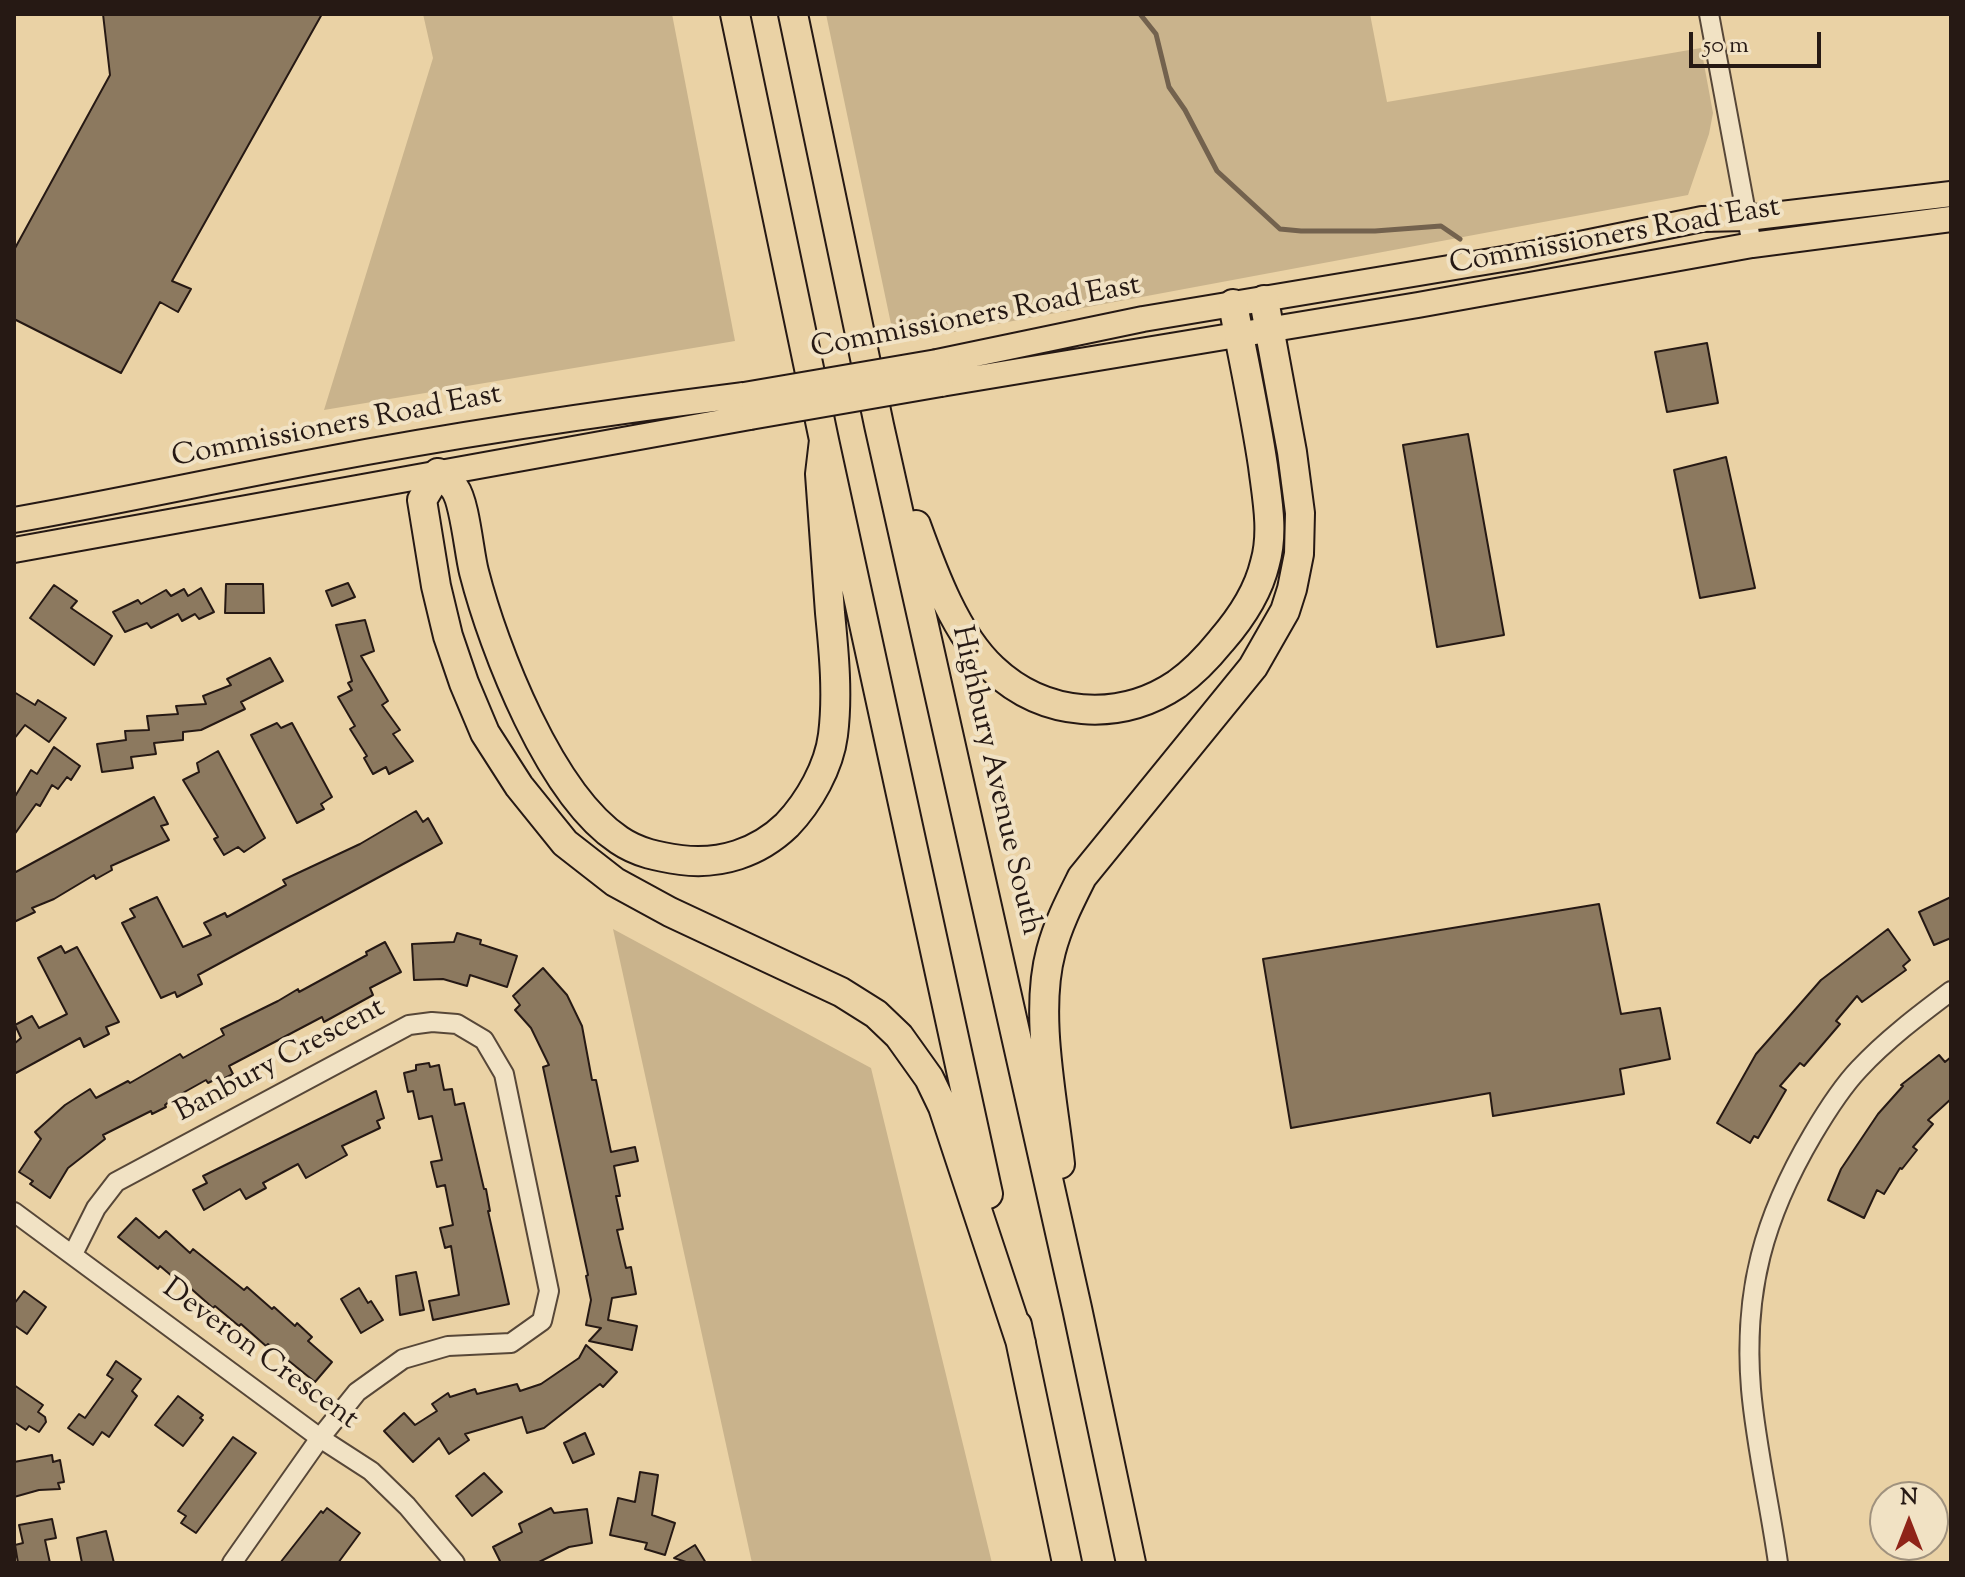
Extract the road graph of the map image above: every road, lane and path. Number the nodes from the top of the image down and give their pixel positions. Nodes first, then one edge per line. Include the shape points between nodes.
1 (735, 14) edge
2 (793, 14) edge
3 (1709, 14) edge
4 (1951, 194) edge
5 (1747, 218) junction
6 (1951, 219) edge
7 (1752, 245) junction
8 (1264, 300) junction
9 (1233, 304) junction
10 (1270, 329) junction
11 (1239, 335) junction
12 (939, 373) junction
13 (747, 406) junction
14 (879, 425) junction
15 (824, 440) junction
16 (431, 442) junction
17 (438, 473) junction
18 (14, 520) edge
19 (14, 550) edge
20 (1951, 991) edge
21 (14, 1212) edge
22 (73, 1254) junction
23 (1077, 1308) junction
24 (1021, 1343) junction
25 (320, 1438) junction
26 (232, 1563) edge
27 (455, 1563) edge
28 (1067, 1563) edge
29 (1131, 1563) edge
30 (1778, 1563) edge

1 - 15 highway
2 - 14 highway, Highbury Avenue South
3 - 5 street
4 - 5 main road, Commissioners Road East
5 - 7 street
5 - 8 main road, Commissioners Road East via 1686,222
6 - 7 main road, Commissioners Road East
7 - 10 main road, Commissioners Road East
8 - 9 main road, Commissioners Road East
8 - 10 highway
9 - 11 highway
9 - 12 main road, Commissioners Road East via 1143,319
10 - 11 main road, Commissioners Road East
10 - 23 highway via 1300,513 1298,563 1285,611 1253,667 1082,877 1050,954 1046,1037
11 - 12 main road, Commissioners Road East
11 - 14 highway via 1268,501 1266,562 1254,596 1194,670 1175,685 1124,707 1096,711 1050,704 993,669 972,645 946,600
12 - 13 main road, Commissioners Road East, bridge
13 - 16 main road, Commissioners Road East via 548,422
13 - 17 main road, Commissioners Road East
14 - 23 highway, Highbury Avenue South
15 - 17 highway via 820,474 835,684 833,736 799,812 768,841 719,860 647,854 618,840 581,802 552,762 511,681 478,585 457,491
15 - 24 highway
16 - 17 main road
16 - 18 main road, Commissioners Road East
17 - 19 main road, Commissioners Road East
17 - 24 highway via 422,500 448,636 485,733 519,786 565,843 615,882 841,992 899,1036 943,1107
20 - 30 street via 1858,1070 1800,1157 1766,1230 1751,1323 1751,1389
21 - 22 street, Deveron Crescent
22 - 25 street, Deveron Crescent
22 - 25 street, Banbury Crescent via 116,1182 409,1025 457,1024 484,1040 504,1074 549,1291 542,1321 511,1343 448,1346 403,1359 357,1392
23 - 29 highway, Highbury Avenue South
24 - 28 highway
25 - 26 street, Banbury Crescent
25 - 27 street, Deveron Crescent via 371,1471

